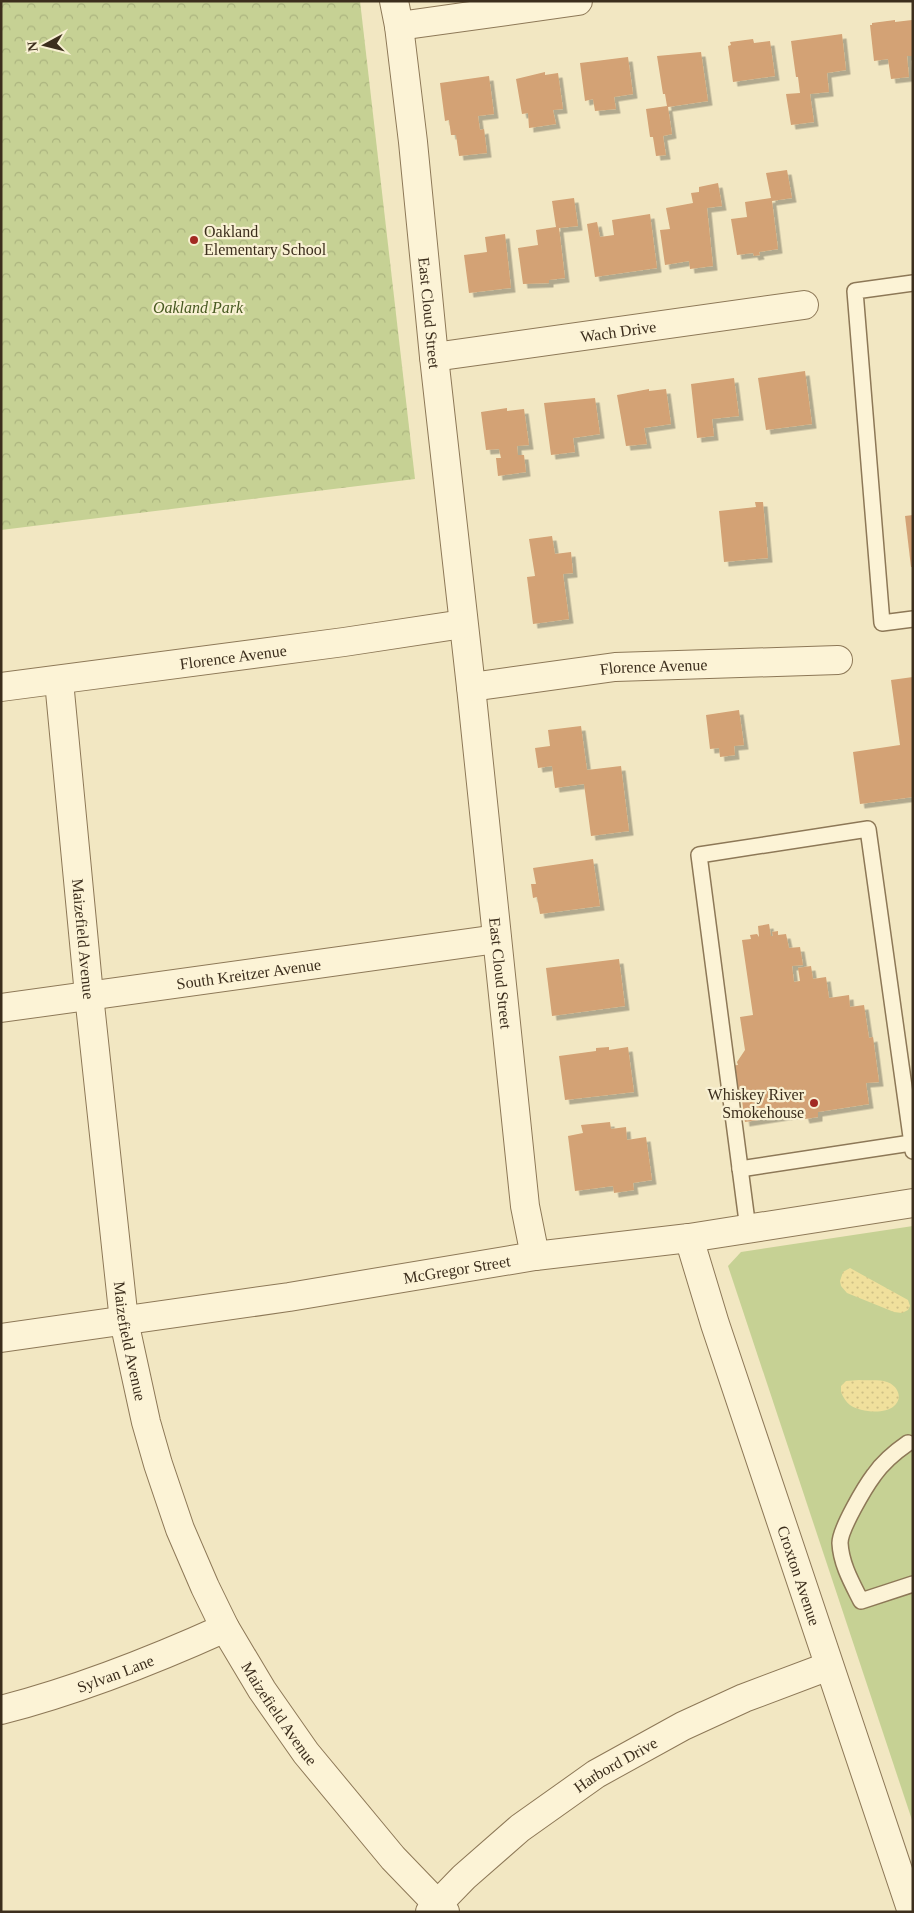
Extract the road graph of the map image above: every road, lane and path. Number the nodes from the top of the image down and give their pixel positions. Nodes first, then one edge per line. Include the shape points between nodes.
1 (578, 1) edge
2 (396, 14) edge
3 (913, 283) edge
4 (804, 305) dead end
5 (434, 357) junction
6 (913, 619) edge
7 (464, 624) junction
8 (838, 660) dead end
9 (59, 680) junction
10 (1, 687) edge
11 (471, 687) junction
12 (497, 938) junction
13 (89, 995) junction
14 (1, 1008) edge
15 (912, 1147) edge
16 (740, 1169) junction
17 (913, 1203) edge
18 (748, 1229) junction
19 (689, 1238) junction
20 (534, 1256) junction
21 (124, 1321) junction
22 (1, 1338) edge
23 (908, 1443) dead end
24 (913, 1584) edge
25 (225, 1628) junction
26 (829, 1666) junction
27 (1, 1710) edge
28 (438, 1909) edge
29 (912, 1912) edge

1 - 2 street
2 - 5 street, East Cloud Street via 414,151
3 - 6 lane via 855,292 882,623
4 - 5 street, Wach Drive
5 - 7 street, East Cloud Street
7 - 9 street, Florence Avenue
7 - 11 street, East Cloud Street
8 - 11 street, Florence Avenue via 615,667
9 - 10 street, Florence Avenue
9 - 13 street, Maizefield Avenue
11 - 12 street, East Cloud Street
12 - 13 street, South Kreitzer Avenue
12 - 20 street, East Cloud Street via 525,1206
13 - 14 street, South Kreitzer Avenue
13 - 21 street, Maizefield Avenue
15 - 16 lane
15 - 16 lane via 868,829 699,854
16 - 18 lane
17 - 18 street, McGregor Street
18 - 19 street, McGregor Street
19 - 20 street, McGregor Street
19 - 26 street, Croxton Avenue via 714,1324
20 - 21 street, McGregor Street
21 - 22 street, McGregor Street
21 - 25 street, Maizefield Avenue via 158,1464 180,1529
23 - 24 lane via 874,1475 845,1525 840,1542 844,1564 861,1601
25 - 27 street, Sylvan Lane via 109,1677
25 - 28 street, Maizefield Avenue via 262,1690 306,1753
26 - 28 street, Harbord Drive via 700,1718 596,1774 520,1828 464,1877
26 - 29 street, Croxton Avenue

